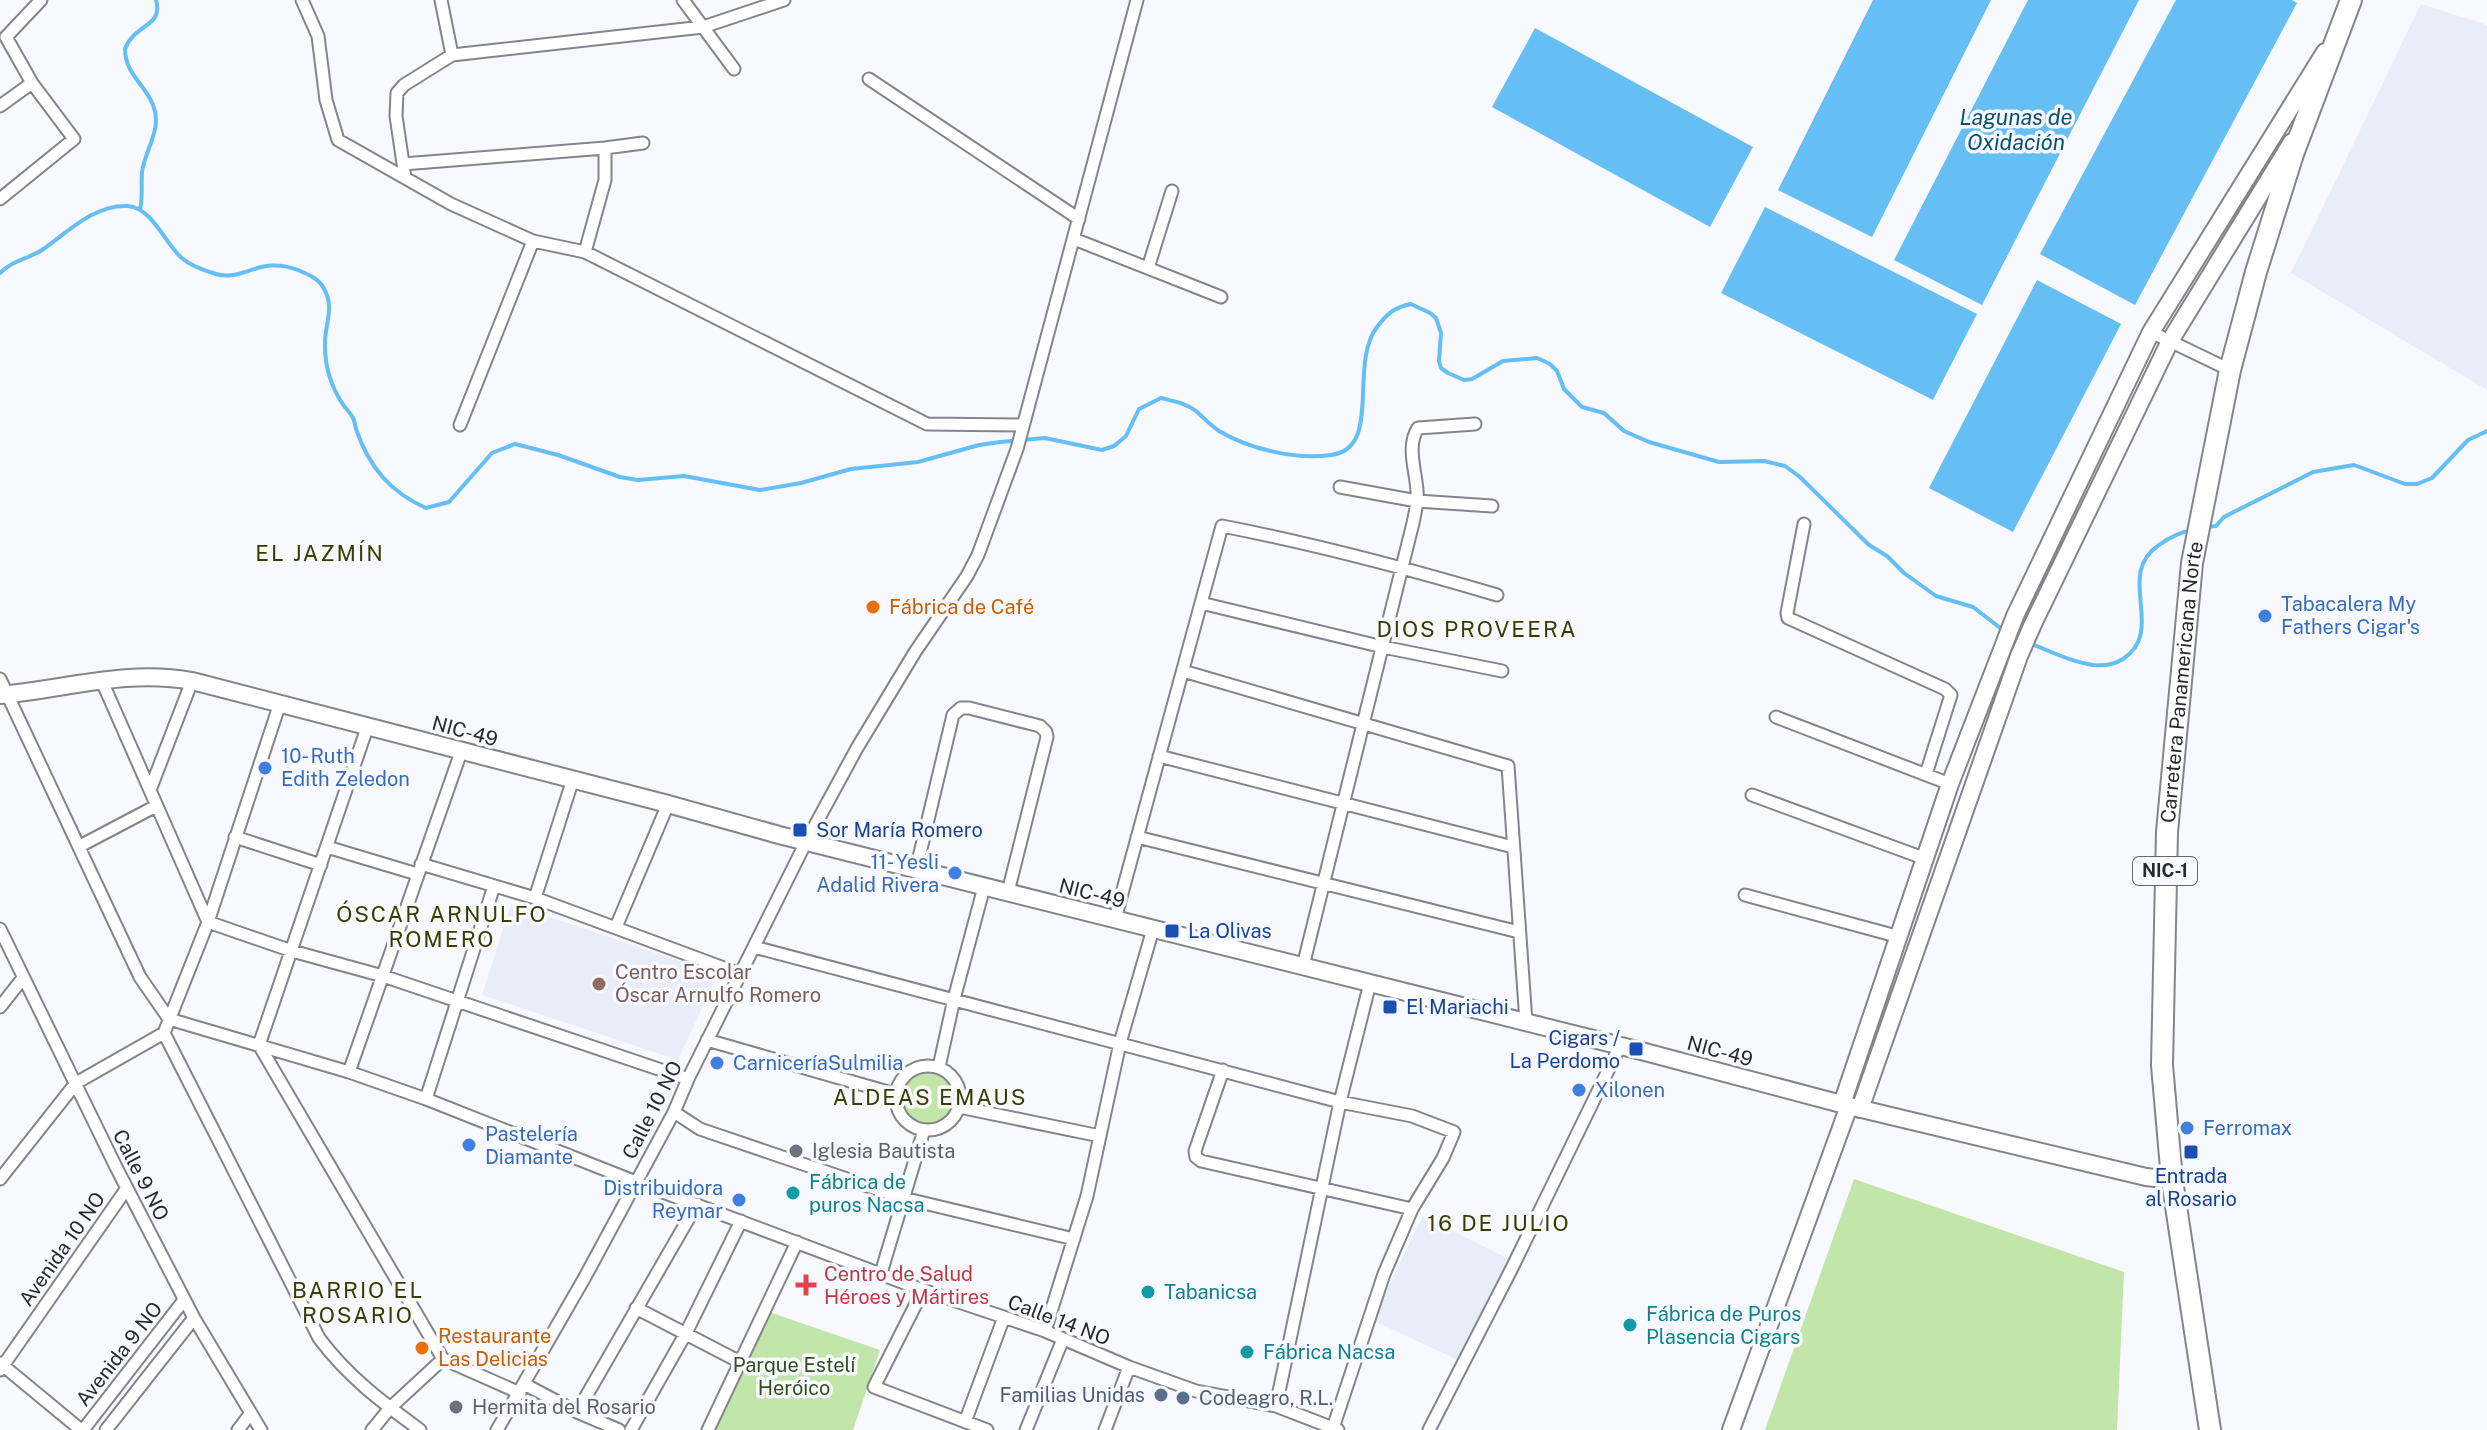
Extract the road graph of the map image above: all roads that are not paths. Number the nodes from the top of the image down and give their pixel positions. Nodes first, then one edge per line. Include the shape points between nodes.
1 (41, 0) edge
2 (302, 0) edge
3 (441, 0) edge
4 (683, 0) edge
5 (784, 0) edge
6 (1137, 0) edge
7 (2351, 0) edge
8 (703, 27) junction
9 (2338, 30) junction
10 (3, 34) edge
11 (452, 55) junction
12 (734, 69) dead end
13 (869, 79) dead end
14 (32, 83) junction
15 (0, 106) edge
16 (2306, 119) junction
17 (643, 143) dead end
18 (605, 148) junction
19 (403, 164) junction
20 (405, 177) junction
21 (1172, 191) dead end
22 (0, 199) edge
23 (1079, 219) junction
24 (1074, 239) junction
25 (533, 241) junction
26 (585, 252) junction
27 (1148, 268) junction
28 (1221, 297) dead end
29 (2151, 332) junction
30 (2170, 341) junction
31 (2230, 370) junction
32 (1475, 424) dead end
33 (460, 425) dead end
34 (1022, 429) junction
35 (1340, 487) dead end
36 (1417, 501) junction
37 (1492, 506) dead end
38 (1804, 524) dead end
39 (1403, 567) junction
40 (1497, 595) dead end
41 (1201, 603) junction
42 (1383, 647) junction
43 (1183, 671) junction
44 (1502, 671) dead end
45 (0, 679) edge
46 (101, 679) junction
47 (192, 681) junction
48 (5, 695) edge
49 (280, 703) junction
50 (1776, 717) dead end
51 (1364, 723) junction
52 (368, 725) junction
53 (461, 752) junction
54 (1159, 756) junction
55 (1926, 774) junction
56 (573, 779) junction
57 (1950, 784) junction
58 (150, 790) junction
59 (1970, 794) junction
60 (1752, 795) dead end
61 (1343, 803) junction
62 (668, 804) junction
63 (156, 806) junction
64 (235, 837) junction
65 (1137, 837) junction
66 (806, 842) junction
67 (80, 846) junction
68 (327, 847) junction
69 (1513, 847) junction
70 (1926, 859) junction
71 (321, 865) junction
72 (419, 869) junction
73 (916, 870) junction
74 (1324, 883) junction
75 (494, 886) junction
76 (984, 887) junction
77 (1008, 892) junction
78 (1745, 895) dead end
79 (535, 898) junction
80 (1115, 919) junction
81 (208, 922) junction
82 (616, 927) junction
83 (0, 929) edge
84 (1153, 929) junction
85 (1519, 932) junction
86 (1900, 937) junction
87 (754, 947) junction
88 (292, 951) junction
89 (1303, 966) junction
90 (740, 974) junction
91 (383, 976) junction
92 (23, 978) junction
93 (1370, 983) junction
94 (954, 999) junction
95 (458, 1002) junction
96 (0, 1007) edge
97 (169, 1019) junction
98 (1526, 1022) junction
99 (164, 1033) junction
100 (707, 1040) junction
101 (1120, 1043) junction
102 (259, 1045) junction
103 (1620, 1046) junction
104 (939, 1067) junction
105 (1223, 1070) junction
106 (349, 1072) junction
107 (688, 1079) junction
108 (76, 1083) junction
109 (895, 1094) junction
110 (426, 1099) junction
111 (1340, 1102) junction
112 (1850, 1106) junction
113 (959, 1107) junction
114 (674, 1112) junction
115 (924, 1130) junction
116 (1100, 1136) junction
117 (0, 1179) edge
118 (2172, 1180) junction
119 (636, 1182) junction
120 (127, 1188) junction
121 (1322, 1189) junction
122 (903, 1198) junction
123 (697, 1204) junction
124 (1412, 1209) junction
125 (741, 1221) junction
126 (1074, 1239) junction
127 (797, 1242) junction
128 (881, 1273) junction
129 (923, 1290) junction
130 (184, 1300) junction
131 (636, 1308) junction
132 (1004, 1317) junction
133 (194, 1318) junction
134 (1045, 1331) junction
135 (686, 1333) junction
136 (1063, 1339) junction
137 (443, 1359) junction
138 (740, 1362) junction
139 (1, 1366) edge
140 (1129, 1367) junction
141 (522, 1388) junction
142 (1276, 1406) junction
143 (390, 1408) junction
144 (577, 1412) junction
145 (250, 1414) junction
146 (965, 1422) junction
147 (600, 1427) edge
148 (1335, 1429) edge
149 (82, 1430) edge
150 (106, 1430) edge
151 (238, 1430) edge
152 (261, 1430) edge
153 (372, 1430) edge
154 (420, 1430) edge
155 (497, 1430) edge
156 (619, 1430) edge
157 (631, 1430) edge
158 (708, 1430) edge
159 (987, 1430) edge
160 (1026, 1430) edge
161 (1105, 1430) edge
162 (1429, 1430) edge
163 (1731, 1430) edge
164 (2210, 1430) edge

1 - 10 street
2 - 20 street via 318,36 326,100 338,140
3 - 11 street
4 - 8 street
5 - 8 street
6 - 23 street, Calle 10 NO
7 - 9 highway, Carretera Panamericana Norte / NIC-1
8 - 11 street
8 - 12 street
9 - 16 highway, Carretera Panamericana Norte / NIC-1
9 - 29 street
10 - 14 street
11 - 19 street via 397,93
13 - 23 street
14 - 15 street
14 - 22 street via 74,139
16 - 30 street
16 - 31 highway, Carretera Panamericana Norte / NIC-1 via 2276,204
17 - 18 street
18 - 19 street
18 - 26 street via 605,180
19 - 20 street
20 - 25 street
21 - 27 street
23 - 24 street, Calle 10 NO
24 - 27 street
24 - 34 street, Calle 10 NO
25 - 26 street
25 - 33 street
26 - 34 street via 927,424
27 - 28 street
29 - 30 street
29 - 57 street via 2015,616
30 - 31 street
30 - 59 street via 2033,624
31 - 118 highway, Carretera Panamericana Norte / NIC-1 via 2192,563 2167,832 2161,1054
32 - 36 street via 1418,428 1412,444
34 - 66 street, Calle 10 NO via 967,576 894,687
35 - 36 street
36 - 37 street
36 - 39 street
38 - 55 street via 1788,618 1951,695
39 - 40 street
39 - 41 street via 1222,526
39 - 42 street
41 - 42 street
41 - 43 street
42 - 44 street
42 - 51 street
43 - 51 street
43 - 54 street
45 - 48 street
46 - 47 street, NIC-49 / NIC-49
46 - 48 street, NIC-49 / NIC-49
46 - 58 street
47 - 49 street, NIC-49 / NIC-49
47 - 58 street
48 - 67 street
49 - 52 street, NIC-49 / NIC-49
49 - 64 street
50 - 55 street
51 - 61 street
51 - 69 street via 1508,766
52 - 53 street, NIC-49 / NIC-49
52 - 68 street
53 - 56 street, NIC-49 / NIC-49
53 - 72 street
54 - 61 street
54 - 65 street
55 - 57 street
56 - 62 street, NIC-49 / NIC-49
56 - 79 street
57 - 59 street
57 - 70 street
58 - 63 street
59 - 112 street
60 - 70 street
61 - 69 street
61 - 74 street
62 - 66 street, NIC-49 / NIC-49
62 - 82 street
63 - 67 street
63 - 81 street
64 - 71 street
64 - 81 street
65 - 74 street
65 - 80 street
66 - 73 street, NIC-49 / NIC-49
66 - 87 street, Calle 10 NO
67 - 97 street via 140,977
68 - 71 street
68 - 72 street
69 - 85 street
70 - 86 street
71 - 88 street
72 - 75 street
72 - 91 street
73 - 76 street, NIC-49 / NIC-49
73 - 77 street via 953,715 969,708 1046,732
74 - 85 street
74 - 89 street
75 - 79 street
75 - 95 street
76 - 77 street, NIC-49 / NIC-49
76 - 94 street
77 - 80 street, NIC-49 / NIC-49
78 - 86 street
79 - 82 street
80 - 84 street, NIC-49 / NIC-49
81 - 88 street
81 - 97 street
82 - 90 street
83 - 92 street, Calle 9 NO
84 - 89 street, NIC-49 / NIC-49
84 - 101 street
85 - 98 street
86 - 112 street
87 - 90 street, Calle 10 NO
87 - 94 street
88 - 91 street
88 - 102 street
89 - 93 street, NIC-49 / NIC-49
90 - 100 street, Calle 10 NO
91 - 95 street
91 - 106 street
92 - 96 street
92 - 108 street, Calle 9 NO
93 - 98 street, NIC-49 / NIC-49
93 - 111 street
94 - 101 street
94 - 104 street
95 - 107 street
95 - 110 street
97 - 99 street
97 - 102 street, Calle 14 NO
98 - 103 street, NIC-49 / NIC-49
99 - 108 street
99 - 143 street via 319,1338 339,1365
100 - 107 street, Calle 10 NO
100 - 109 street
101 - 105 street
101 - 116 street
102 - 106 street, Calle 14 NO
102 - 137 street
103 - 112 street, NIC-49 / NIC-49
103 - 162 street
104 - 109 street via 911,1070
104 - 113 street via 959,1088
105 - 111 street
105 - 121 street via 1196,1157
106 - 110 street, Calle 14 NO
107 - 114 street, Calle 10 NO
108 - 117 street
108 - 120 street, Calle 9 NO
109 - 115 street via 902,1118
110 - 119 street, Calle 14 NO
111 - 121 street
111 - 124 street via 1412,1116 1454,1132
112 - 118 street, NIC-49 / NIC-49
112 - 163 street
113 - 115 street via 950,1122
113 - 116 street
114 - 119 street, Calle 10 NO
114 - 122 street via 700,1129
115 - 122 street
116 - 126 street
118 - 164 highway, Carretera Panamericana Norte / NIC-1
119 - 123 street, Calle 14 NO
119 - 141 street, Calle 10 NO
120 - 130 street, Calle 9 NO
120 - 139 street, Avenida 10 NO
121 - 124 street
121 - 142 street
122 - 126 street
122 - 128 street
123 - 125 street, Calle 14 NO
123 - 131 street
124 - 148 street via 1384,1274
125 - 127 street, Calle 14 NO
125 - 135 street
126 - 134 street
127 - 128 street, Calle 14 NO
127 - 138 street
128 - 129 street, Calle 14 NO
129 - 132 street, Calle 14 NO
129 - 146 street via 874,1387
130 - 133 street, Calle 9 NO
130 - 149 street, Avenida 9 NO
131 - 135 street
131 - 144 street
132 - 134 street, Calle 14 NO
132 - 146 street
133 - 145 street, Calle 9 NO
133 - 150 street, Avenida 9 NO
134 - 136 street, Calle 14 NO
135 - 138 street
135 - 157 street
136 - 140 street, Calle 14 NO
136 - 160 street
137 - 141 street
137 - 143 street
138 - 158 street
139 - 149 street
140 - 142 street, Calle 14 NO via 1196,1391
140 - 161 street
141 - 144 street
141 - 155 street, Calle 10 NO
142 - 148 street, Calle 14 NO
143 - 153 street
143 - 154 street
144 - 147 street
145 - 151 street
145 - 152 street, Calle 9 NO
146 - 159 street
147 - 156 street

